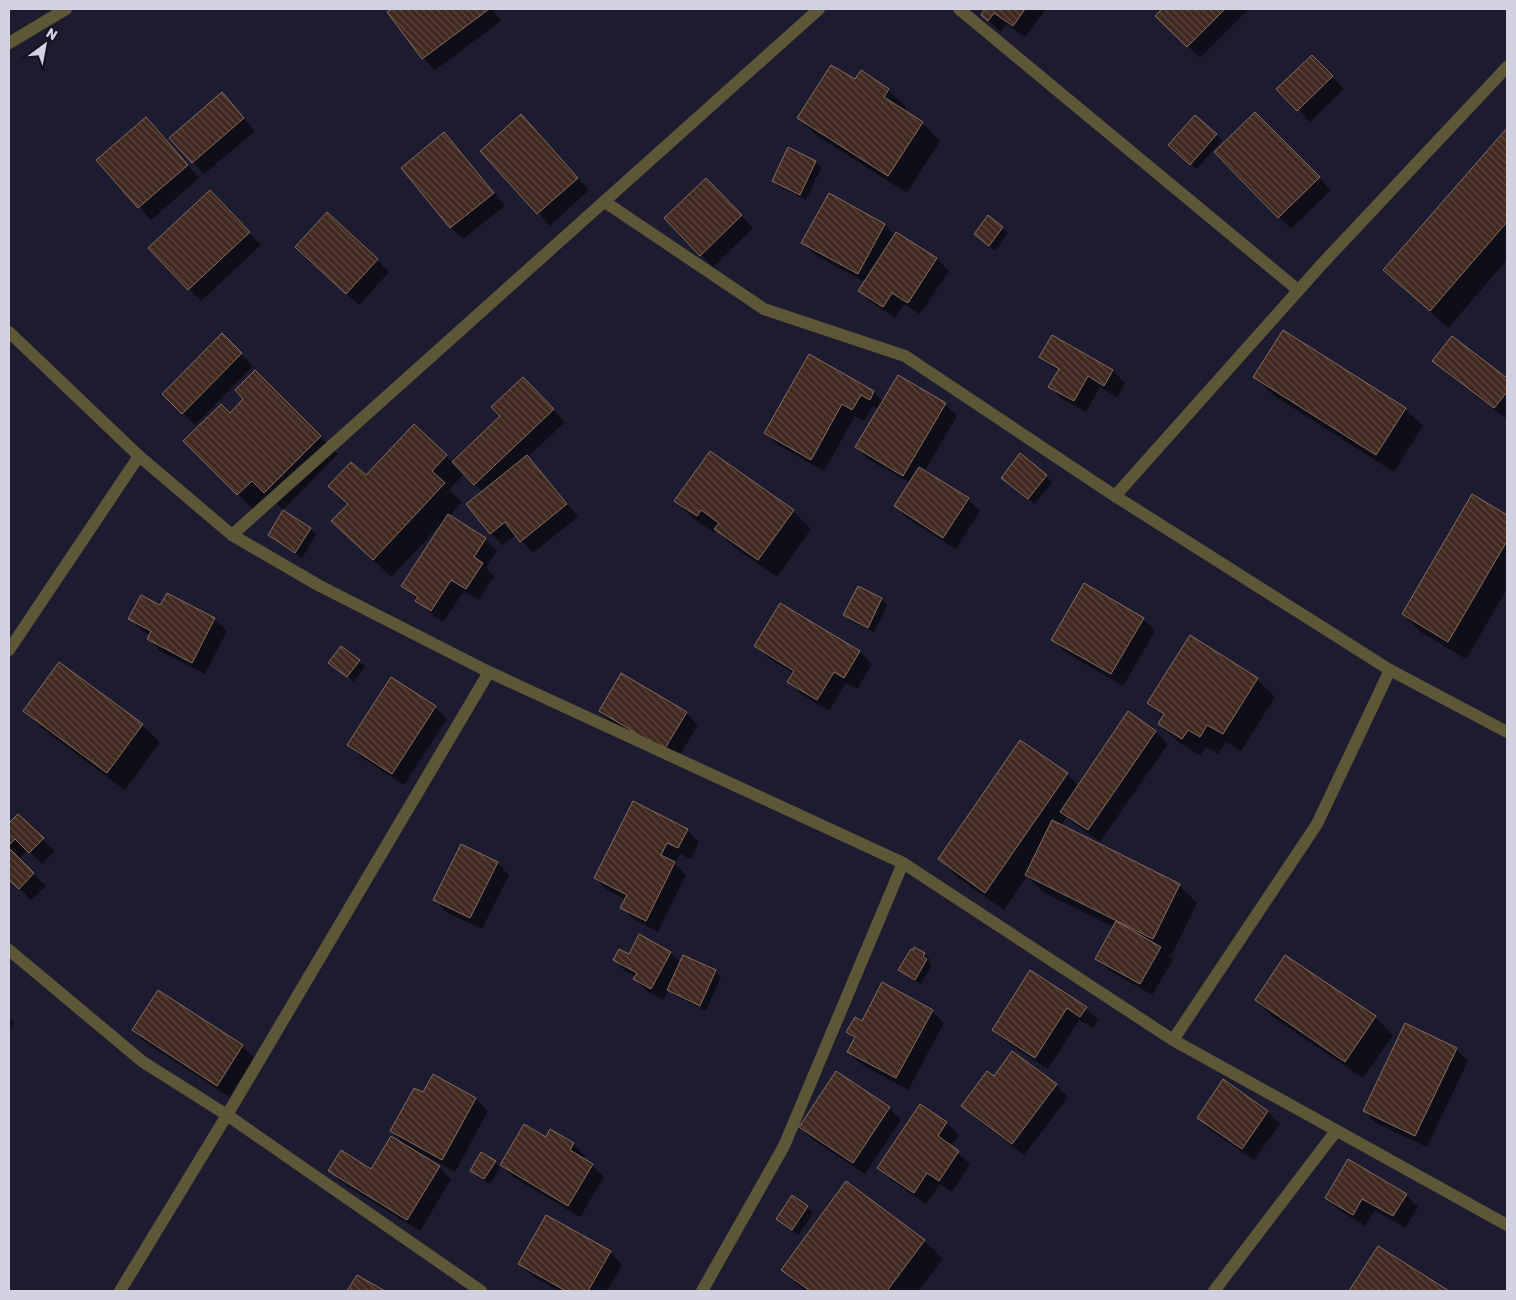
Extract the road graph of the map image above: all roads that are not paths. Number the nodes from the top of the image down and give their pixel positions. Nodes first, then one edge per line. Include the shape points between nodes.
1 (66, 9) edge
2 (819, 9) edge
3 (959, 9) edge
4 (9, 42) edge
5 (1507, 67) edge
6 (605, 202) junction
7 (1298, 290) junction
8 (9, 332) edge
9 (139, 456) junction
10 (1116, 496) junction
11 (232, 535) junction
12 (9, 650) edge
13 (1390, 670) junction
14 (489, 672) junction
15 (1507, 732) edge
16 (903, 864) junction
17 (9, 950) edge
18 (1174, 1040) junction
19 (227, 1115) junction
20 (1336, 1131) junction
21 (1507, 1225) edge
22 (120, 1291) edge
23 (482, 1291) edge
24 (702, 1291) edge
25 (1214, 1291) edge

1 - 4 street
2 - 6 street
3 - 7 street
5 - 7 street
6 - 10 street via 764,309 905,356
6 - 11 street
7 - 10 street
8 - 9 street
9 - 11 street
9 - 12 street
10 - 13 street
11 - 14 street via 318,585
13 - 15 street
13 - 18 street via 1317,824
14 - 16 street
14 - 19 street
16 - 18 street
16 - 24 street via 784,1146
17 - 19 street via 143,1062
18 - 20 street
19 - 22 street
19 - 23 street
20 - 21 street
20 - 25 street

